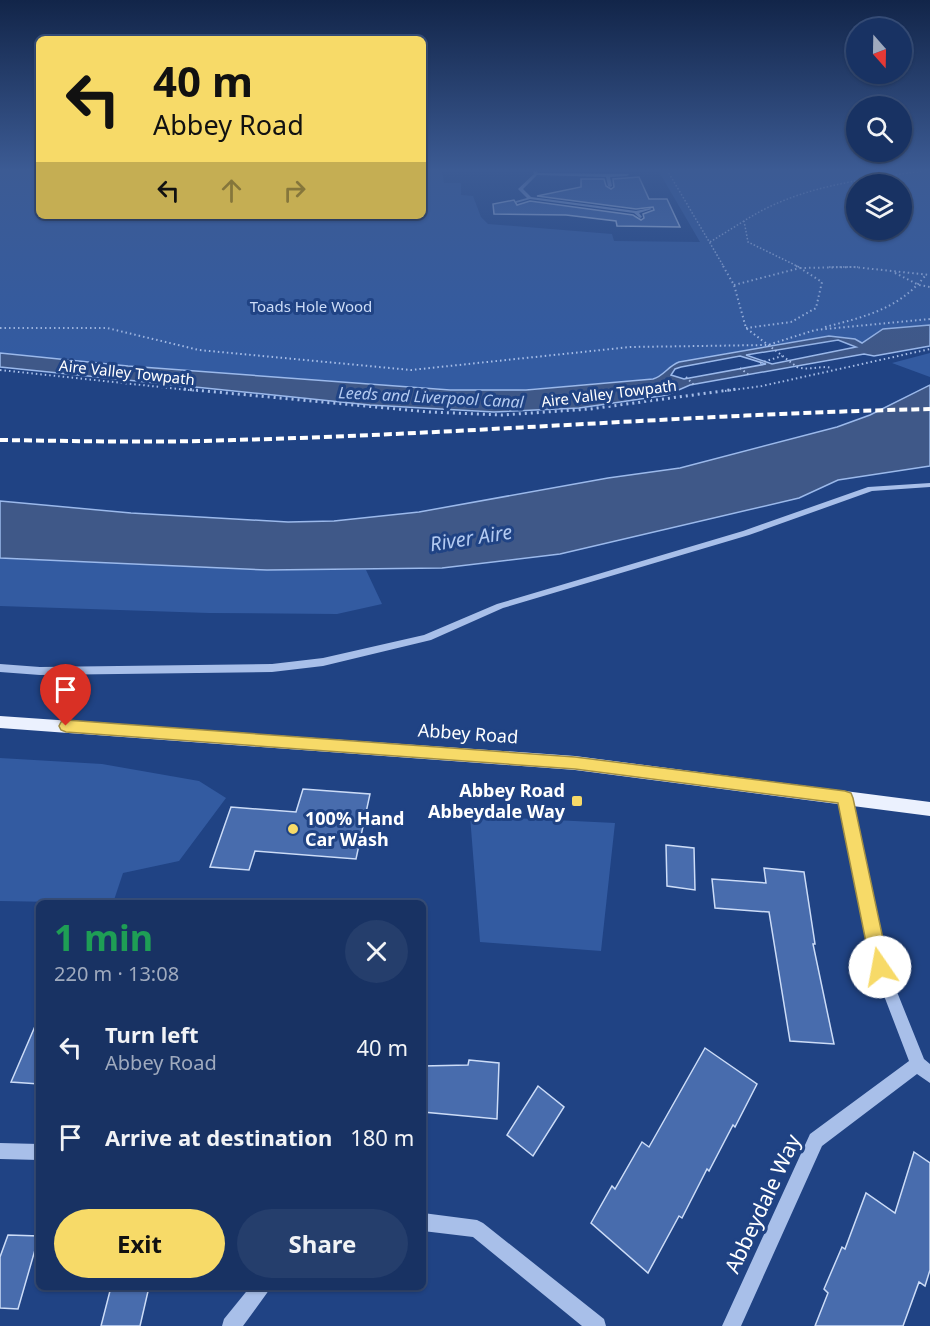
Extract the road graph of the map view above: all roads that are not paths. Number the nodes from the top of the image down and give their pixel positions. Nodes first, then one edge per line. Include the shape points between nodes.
1 (930, 485) edge
2 (0, 668) edge
3 (0, 722) edge
4 (845, 798) junction
5 (930, 809) edge
6 (924, 1070) edge
7 (0, 1150) edge
8 (36, 1152) edge
9 (426, 1222) edge
10 (259, 1290) edge
11 (231, 1326) edge
12 (597, 1326) edge
13 (731, 1326) edge

1 - 2 street via 871,489 746,533 500,606 427,638 323,662 272,668
3 - 4 main road, Abbey Road via 564,762
4 - 5 main road, Abbey Road
4 - 6 street, Abbeydale Way via 880,967
6 - 13 street, Abbeydale Way via 816,1140
7 - 8 street
9 - 12 street via 477,1229
10 - 11 street

